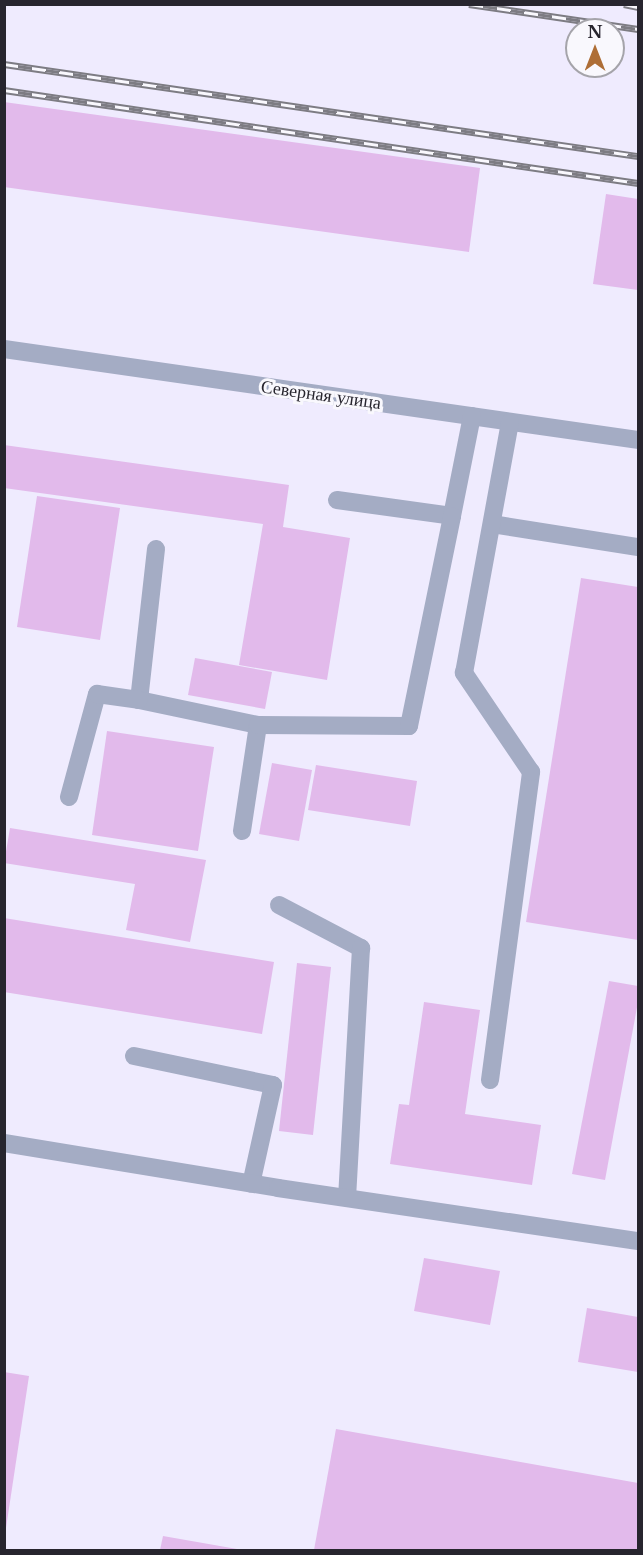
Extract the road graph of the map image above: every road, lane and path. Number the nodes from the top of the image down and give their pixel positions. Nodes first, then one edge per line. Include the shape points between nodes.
1 (4, 349) edge
2 (472, 416) junction
3 (510, 422) junction
4 (639, 440) edge
5 (337, 500) dead end
6 (452, 516) junction
7 (492, 524) junction
8 (639, 547) edge
9 (156, 549) dead end
10 (139, 700) junction
11 (258, 725) junction
12 (69, 797) dead end
13 (242, 831) dead end
14 (279, 905) dead end
15 (134, 1056) dead end
16 (490, 1080) dead end
17 (4, 1143) edge
18 (251, 1184) junction
19 (346, 1198) junction
20 (639, 1241) edge

1 - 2 street, Северная улица
2 - 3 street, Северная улица
2 - 6 street
3 - 4 street, Северная улица
3 - 7 street
5 - 6 street
6 - 11 street via 409,726
7 - 8 street
7 - 16 street via 464,673 531,772
9 - 10 street
10 - 11 street
10 - 12 street via 97,693
11 - 13 street
14 - 19 street via 361,948
15 - 18 street via 273,1084
17 - 18 street
18 - 19 street
19 - 20 street

